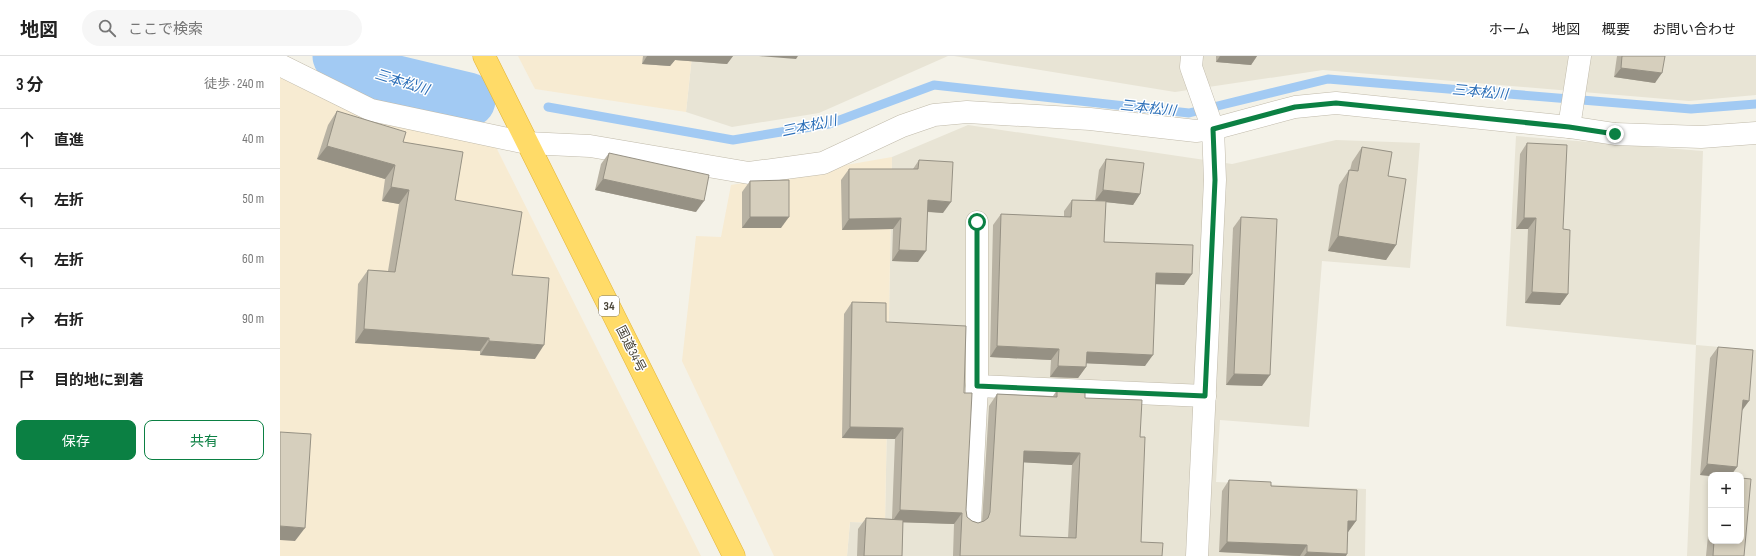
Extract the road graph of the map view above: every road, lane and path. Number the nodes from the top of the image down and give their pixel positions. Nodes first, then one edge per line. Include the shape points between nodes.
1 (484, 56) edge
2 (1192, 56) edge
3 (1580, 56) edge
4 (280, 65) edge
5 (1569, 127) junction
6 (1213, 129) junction
7 (1756, 133) edge
8 (527, 143) junction
9 (977, 222) dead end
10 (977, 386) junction
11 (1205, 396) junction
12 (970, 522) edge
13 (734, 556) edge
14 (1197, 556) edge

1 - 8 highway, 国道34号 / 34
2 - 6 street via 1191,67
3 - 5 street
4 - 8 street via 371,110
5 - 6 street via 1336,103 1295,107
5 - 7 street via 1615,134 1701,137
6 - 8 street via 1196,131 1090,119 974,112 934,115 902,126 823,163 749,173 590,146
6 - 11 street via 1215,180
8 - 13 highway, 国道34号 / 34
9 - 10 street
10 - 11 street
10 - 12 street
11 - 14 street

